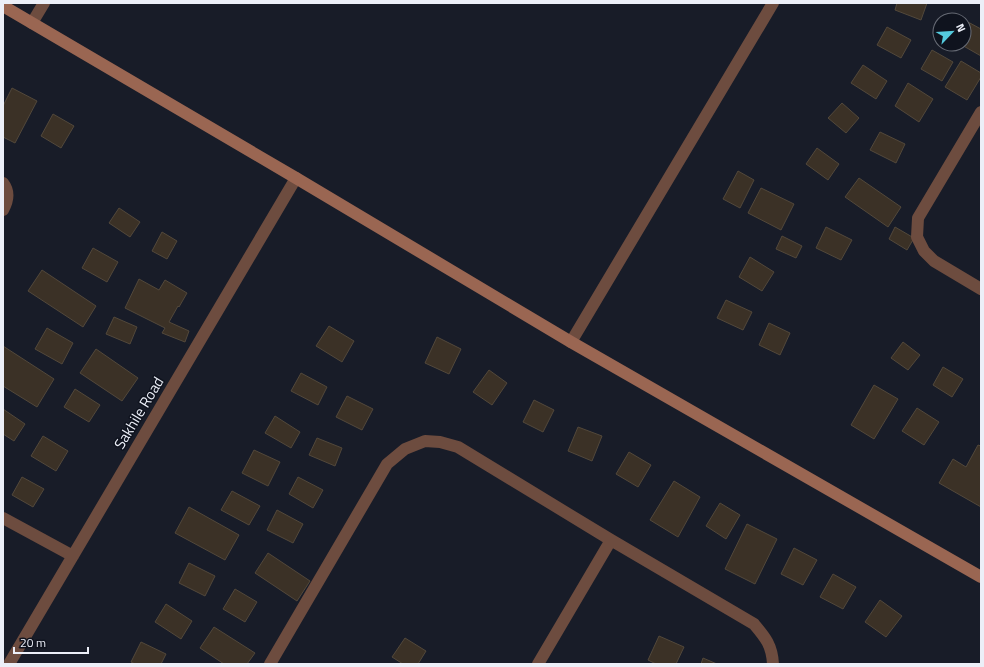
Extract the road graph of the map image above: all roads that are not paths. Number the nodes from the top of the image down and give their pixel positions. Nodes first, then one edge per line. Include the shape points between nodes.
1 (44, 3) edge
2 (773, 3) edge
3 (3, 6) edge
4 (32, 23) junction
5 (981, 112) edge
6 (296, 178) junction
7 (3, 183) edge
8 (3, 210) edge
9 (981, 289) edge
10 (571, 342) junction
11 (3, 518) edge
12 (611, 540) junction
13 (72, 556) junction
14 (981, 577) edge
15 (9, 664) edge
16 (270, 664) edge
17 (538, 664) edge
18 (774, 664) edge

1 - 4 street
2 - 10 street
3 - 4 street
4 - 6 street
5 - 9 street via 918,218 918,237 924,251 934,261
6 - 10 street
6 - 13 street, Sakhile Road
7 - 8 street via 8,194
10 - 14 street
11 - 13 street
12 - 16 street via 458,447 425,441 405,449 386,464
12 - 17 street
12 - 18 street via 754,624 768,640
13 - 15 street, Sakhile Road

